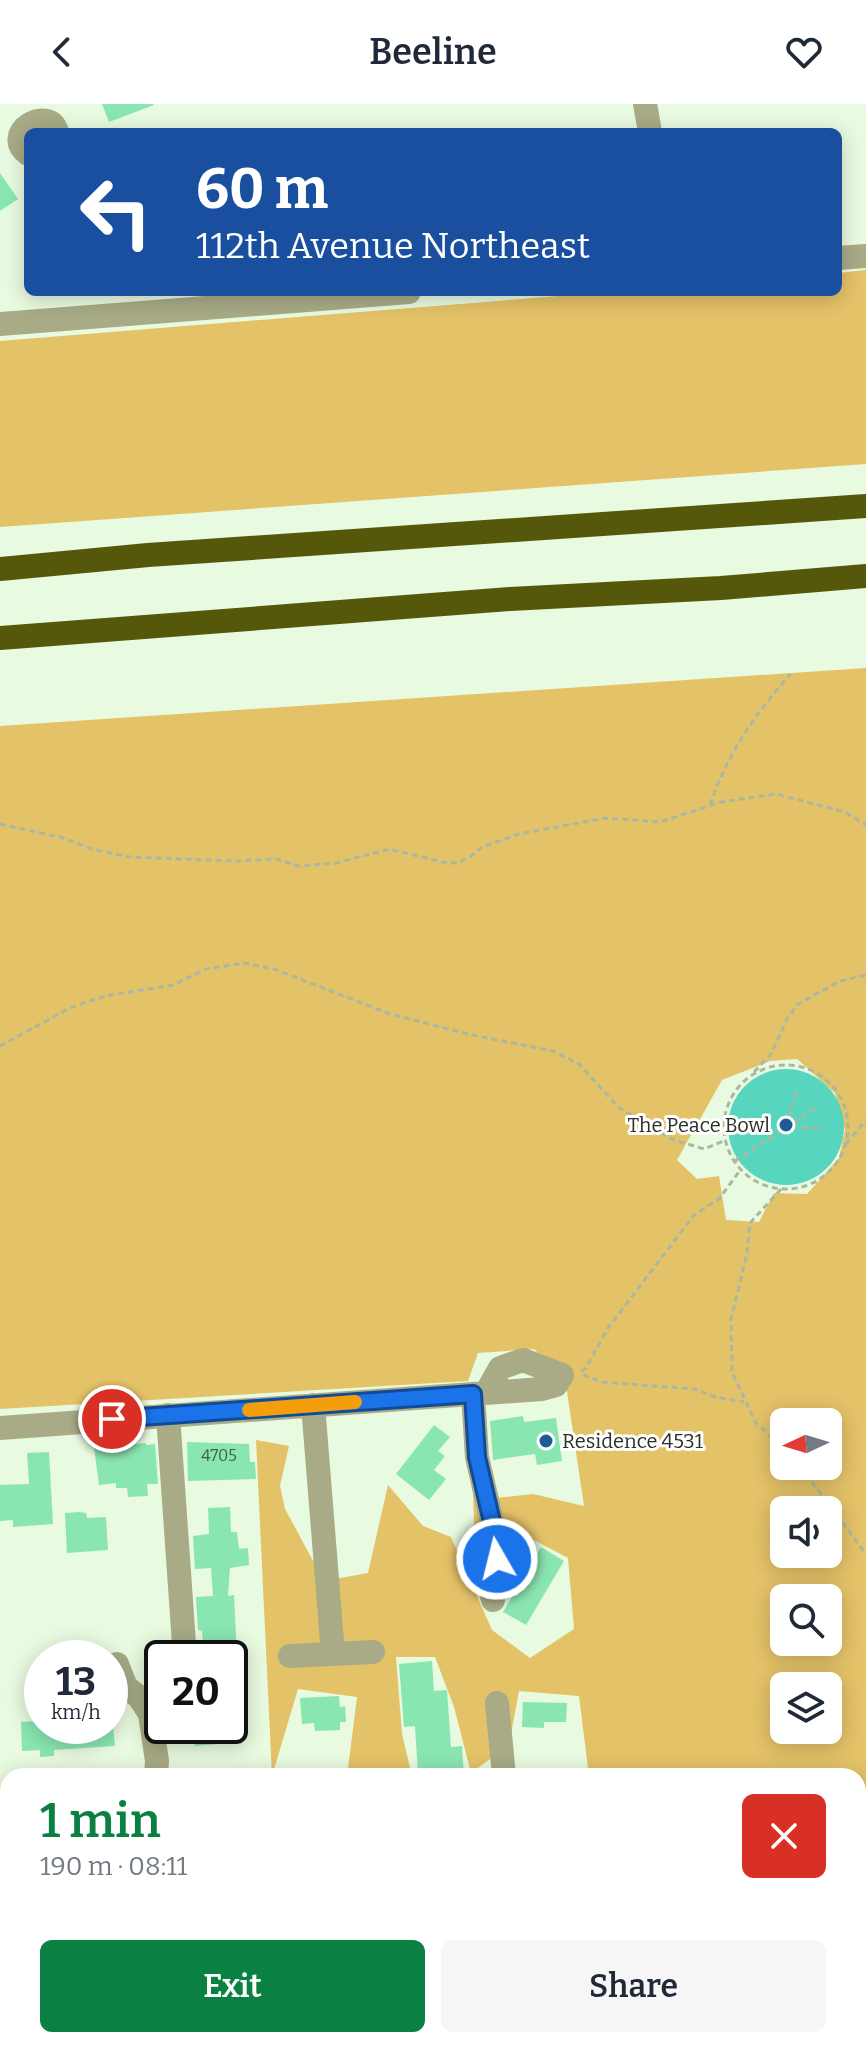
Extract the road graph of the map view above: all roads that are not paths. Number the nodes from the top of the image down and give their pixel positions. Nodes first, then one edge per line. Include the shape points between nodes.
1 (645, 104) edge
2 (56, 128) edge
3 (649, 128) edge
4 (14, 146) edge
5 (866, 256) edge
6 (842, 258) edge
7 (358, 296) edge
8 (0, 324) edge
9 (866, 506) edge
10 (0, 569) edge
11 (866, 576) edge
12 (0, 638) edge
13 (313, 1405) junction
14 (168, 1415) junction
15 (0, 1428) edge
16 (493, 1600) dead end
17 (184, 1640) edge
18 (373, 1652) dead end
19 (333, 1654) junction
20 (290, 1656) dead end
21 (128, 1689) edge
22 (497, 1703) dead end
23 (156, 1768) edge
24 (503, 1768) edge

1 - 3 street
2 - 4 street via 46,113 31,110 17,118
5 - 6 street
7 - 8 street
9 - 10 highway
11 - 12 highway
13 - 14 street
13 - 16 street via 479,1394 477,1457 497,1559 489,1576
13 - 19 street
14 - 15 street
14 - 17 street
18 - 19 street
19 - 20 street
21 - 23 street via 150,1714
22 - 24 street

